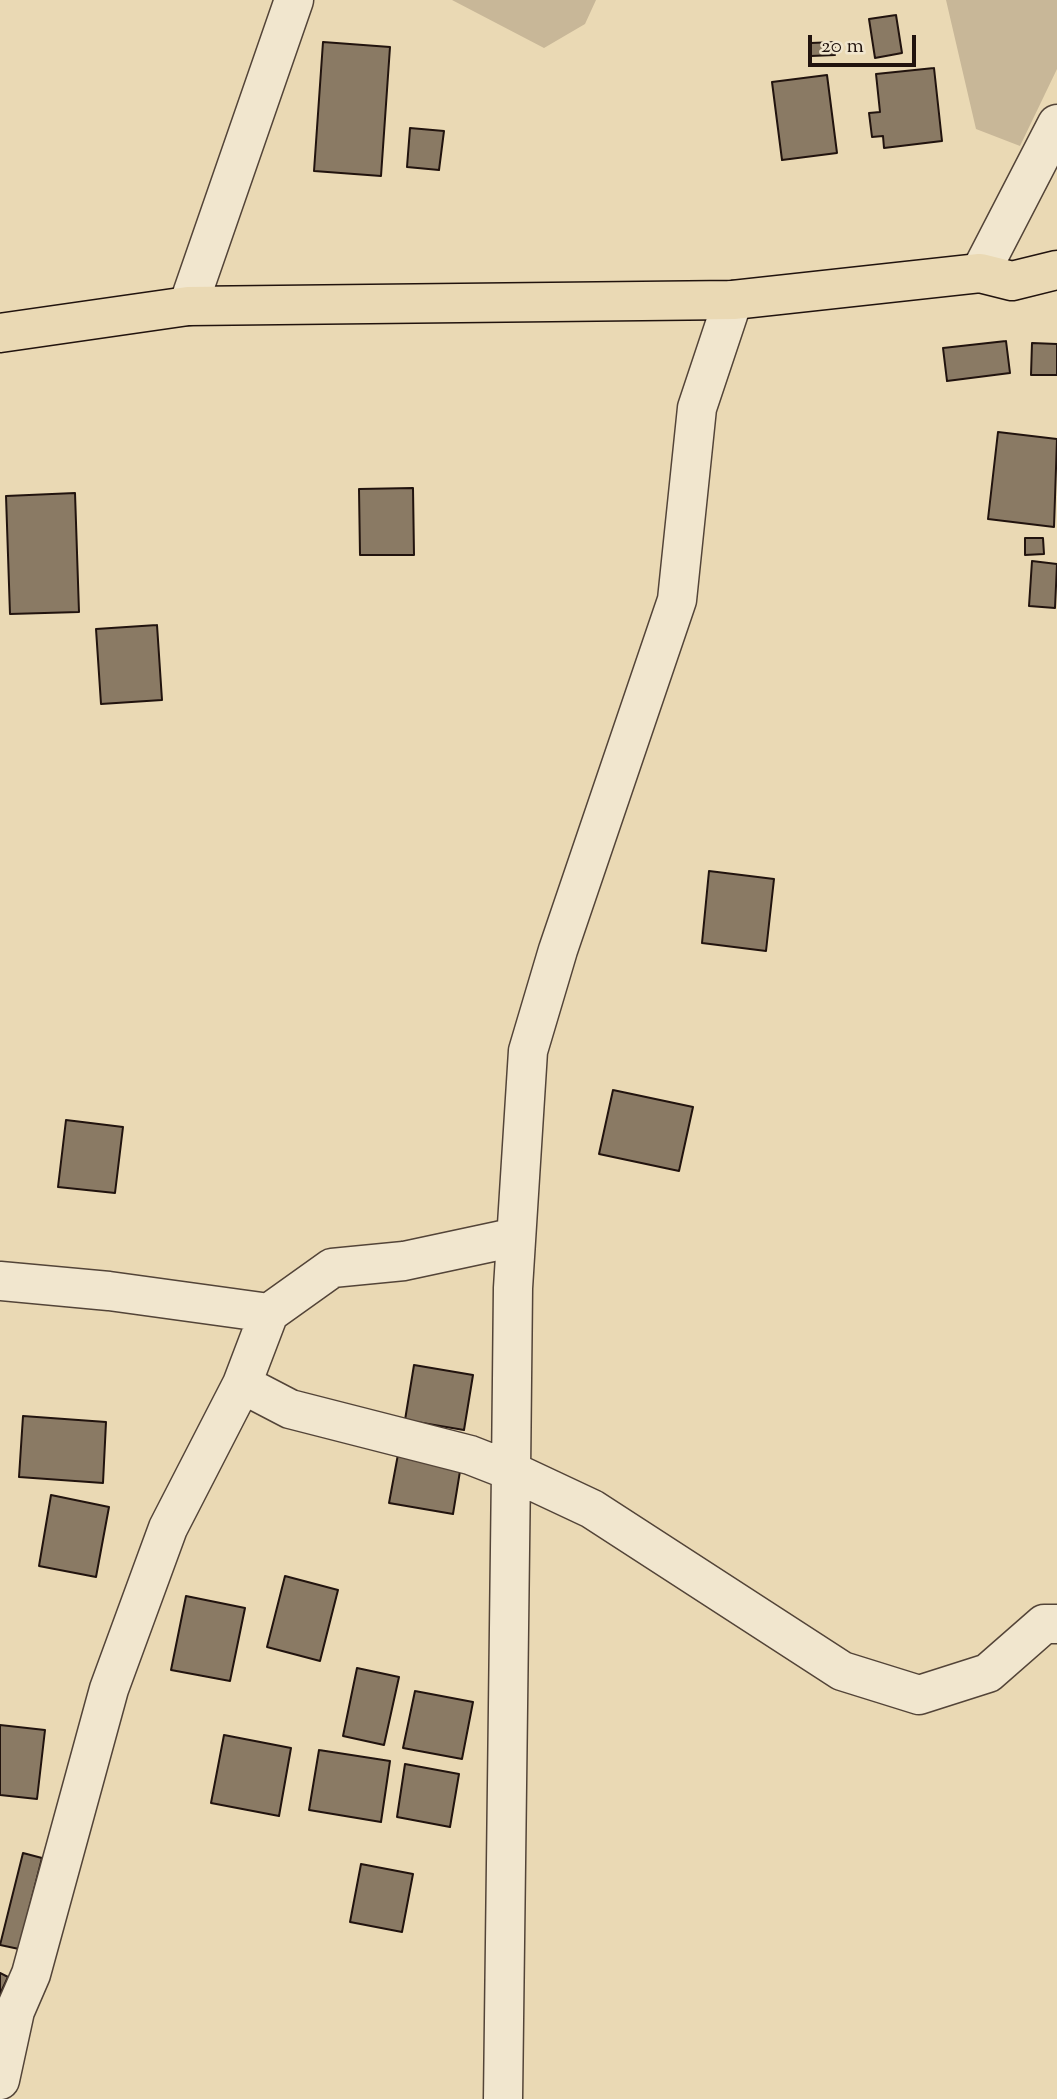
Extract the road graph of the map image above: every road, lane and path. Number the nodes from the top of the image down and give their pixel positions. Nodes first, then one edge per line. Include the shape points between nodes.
1 (294, 0) edge
2 (1057, 124) edge
3 (1057, 270) edge
4 (980, 273) junction
5 (733, 300) junction
6 (188, 306) junction
7 (0, 333) edge
8 (516, 1237) junction
9 (0, 1281) edge
10 (269, 1313) junction
11 (242, 1384) junction
12 (511, 1471) junction
13 (1057, 1624) edge
14 (0, 2080) edge
15 (503, 2099) edge

1 - 6 street
2 - 4 street
3 - 4 main road via 1012,281
4 - 5 main road
5 - 6 main road
5 - 8 street via 697,408 677,600 528,1051
6 - 7 main road
8 - 10 street via 404,1261 332,1268
8 - 12 street
9 - 10 street via 109,1290
10 - 11 street
11 - 12 street via 290,1409 470,1455
11 - 14 street via 168,1528 109,1689 31,1975 15,2011
12 - 13 street via 592,1509 842,1671 919,1695 988,1673 1044,1624
12 - 15 street

